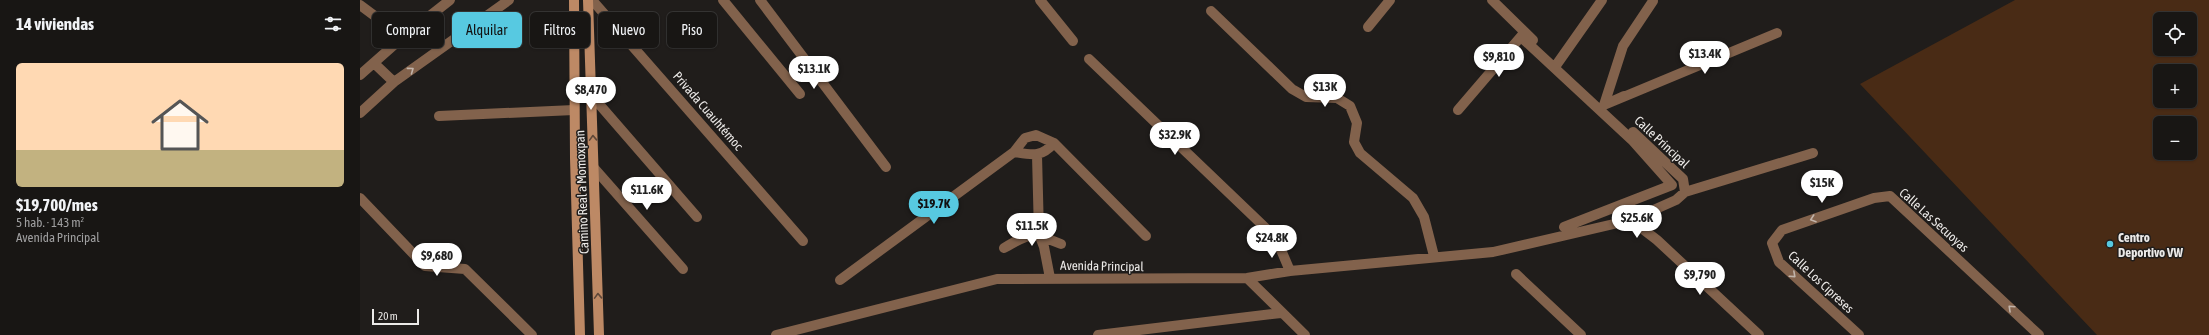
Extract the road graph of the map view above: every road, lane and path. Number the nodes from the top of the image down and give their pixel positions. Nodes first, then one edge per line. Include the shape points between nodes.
1 (450, 0) edge
2 (509, 0) edge
3 (574, 0) edge
4 (588, 0) edge
5 (592, 0) edge
6 (723, 0) edge
7 (760, 0) edge
8 (1040, 0) edge
9 (1390, 0) edge
10 (1492, 0) edge
11 (1602, 0) edge
12 (1653, 1) edge
13 (360, 5) edge
14 (1211, 11) dead end
15 (434, 12) edge
16 (372, 14) edge
17 (1368, 27) dead end
18 (1777, 33) dead end
19 (1523, 34) junction
20 (1073, 41) dead end
21 (390, 48) edge
22 (1089, 59) dead end
23 (374, 63) junction
24 (1557, 64) junction
25 (360, 75) edge
26 (394, 82) junction
27 (800, 94) dead end
28 (592, 96) junction
29 (1624, 96) dead end
30 (1604, 105) junction
31 (574, 110) junction
32 (1458, 110) dead end
33 (360, 113) edge
34 (439, 116) dead end
35 (1054, 143) junction
36 (1014, 152) junction
37 (1813, 153) dead end
38 (1037, 155) junction
39 (594, 157) junction
40 (575, 158) junction
41 (594, 168) junction
42 (886, 168) dead end
43 (1685, 192) junction
44 (360, 198) edge
45 (697, 217) dead end
46 (1631, 220) junction
47 (1564, 227) dead end
48 (1039, 234) junction
49 (1146, 236) dead end
50 (803, 241) dead end
51 (1772, 243) joint
52 (1061, 244) dead end
53 (1004, 248) dead end
54 (1434, 256) junction
55 (684, 269) dead end
56 (1290, 271) junction
57 (1516, 274) dead end
58 (1050, 278) junction
59 (1248, 278) junction
60 (840, 280) dead end
61 (1281, 313) junction
62 (532, 335) edge
63 (580, 335) edge
64 (599, 335) edge
65 (776, 335) edge
66 (1098, 335) edge
67 (1305, 335) edge
68 (1581, 335) edge
69 (1759, 335) edge
70 (1859, 335) edge
71 (2039, 335) edge

1 - 15 street
26 -> 2 street
3 - 31 street, Camino Real a Momoxpan
4 - 28 street, Camino Real a Momoxpan
5 - 50 street, Privada Cuauhtémoc
6 - 27 street
7 - 42 street
8 - 20 street
9 - 17 street
10 - 19 street, Calle Principal
11 - 24 street
12 - 30 street via 1623,46
13 - 16 street
14 - 54 street via 1292,89 1306,97 1337,98 1350,106 1357,123 1354,142 1360,153 1413,198 1424,217
18 - 30 street
19 - 24 street, Calle Principal
19 - 32 street
19 - 47 street via 1632,140 1672,185
21 - 23 street
22 - 56 street via 1276,238
23 - 25 street
23 - 26 street
24 - 30 street, Calle Principal
26 - 33 street
39 -> 28 street, Camino Real a Momoxpan
28 - 45 street
29 - 30 street
30 - 43 street, Calle Principal via 1683,179
31 - 34 street
31 - 40 street, Camino Real a Momoxpan
35 - 36 street via 1036,135 1025,138
35 - 38 street via 1047,151
35 - 49 street
36 - 38 street
36 - 60 street
37 - 43 street
38 - 48 street
39 - 40 street
39 - 41 street, Camino Real a Momoxpan
40 - 63 street, Camino Real a Momoxpan
41 - 55 street
64 -> 41 street, Camino Real a Momoxpan
43 - 46 street via 1676,200
44 - 62 street via 425,266 465,269
46 - 54 street via 1493,252
46 - 69 street via 1657,240
48 - 52 street
48 - 53 street via 1022,238
48 - 58 street
51 -> 70 street, Calle Los Cipreses via 1779,262
71 -> 51 street, Calle Las Secuoyas via 1890,196 1874,198 1782,230
54 - 56 street, Avenida Principal
56 - 59 street, Avenida Principal
57 - 68 street
58 - 59 street, Avenida Principal
58 - 65 street, Avenida Principal via 997,279
59 - 61 street
61 - 66 street
61 - 67 street

